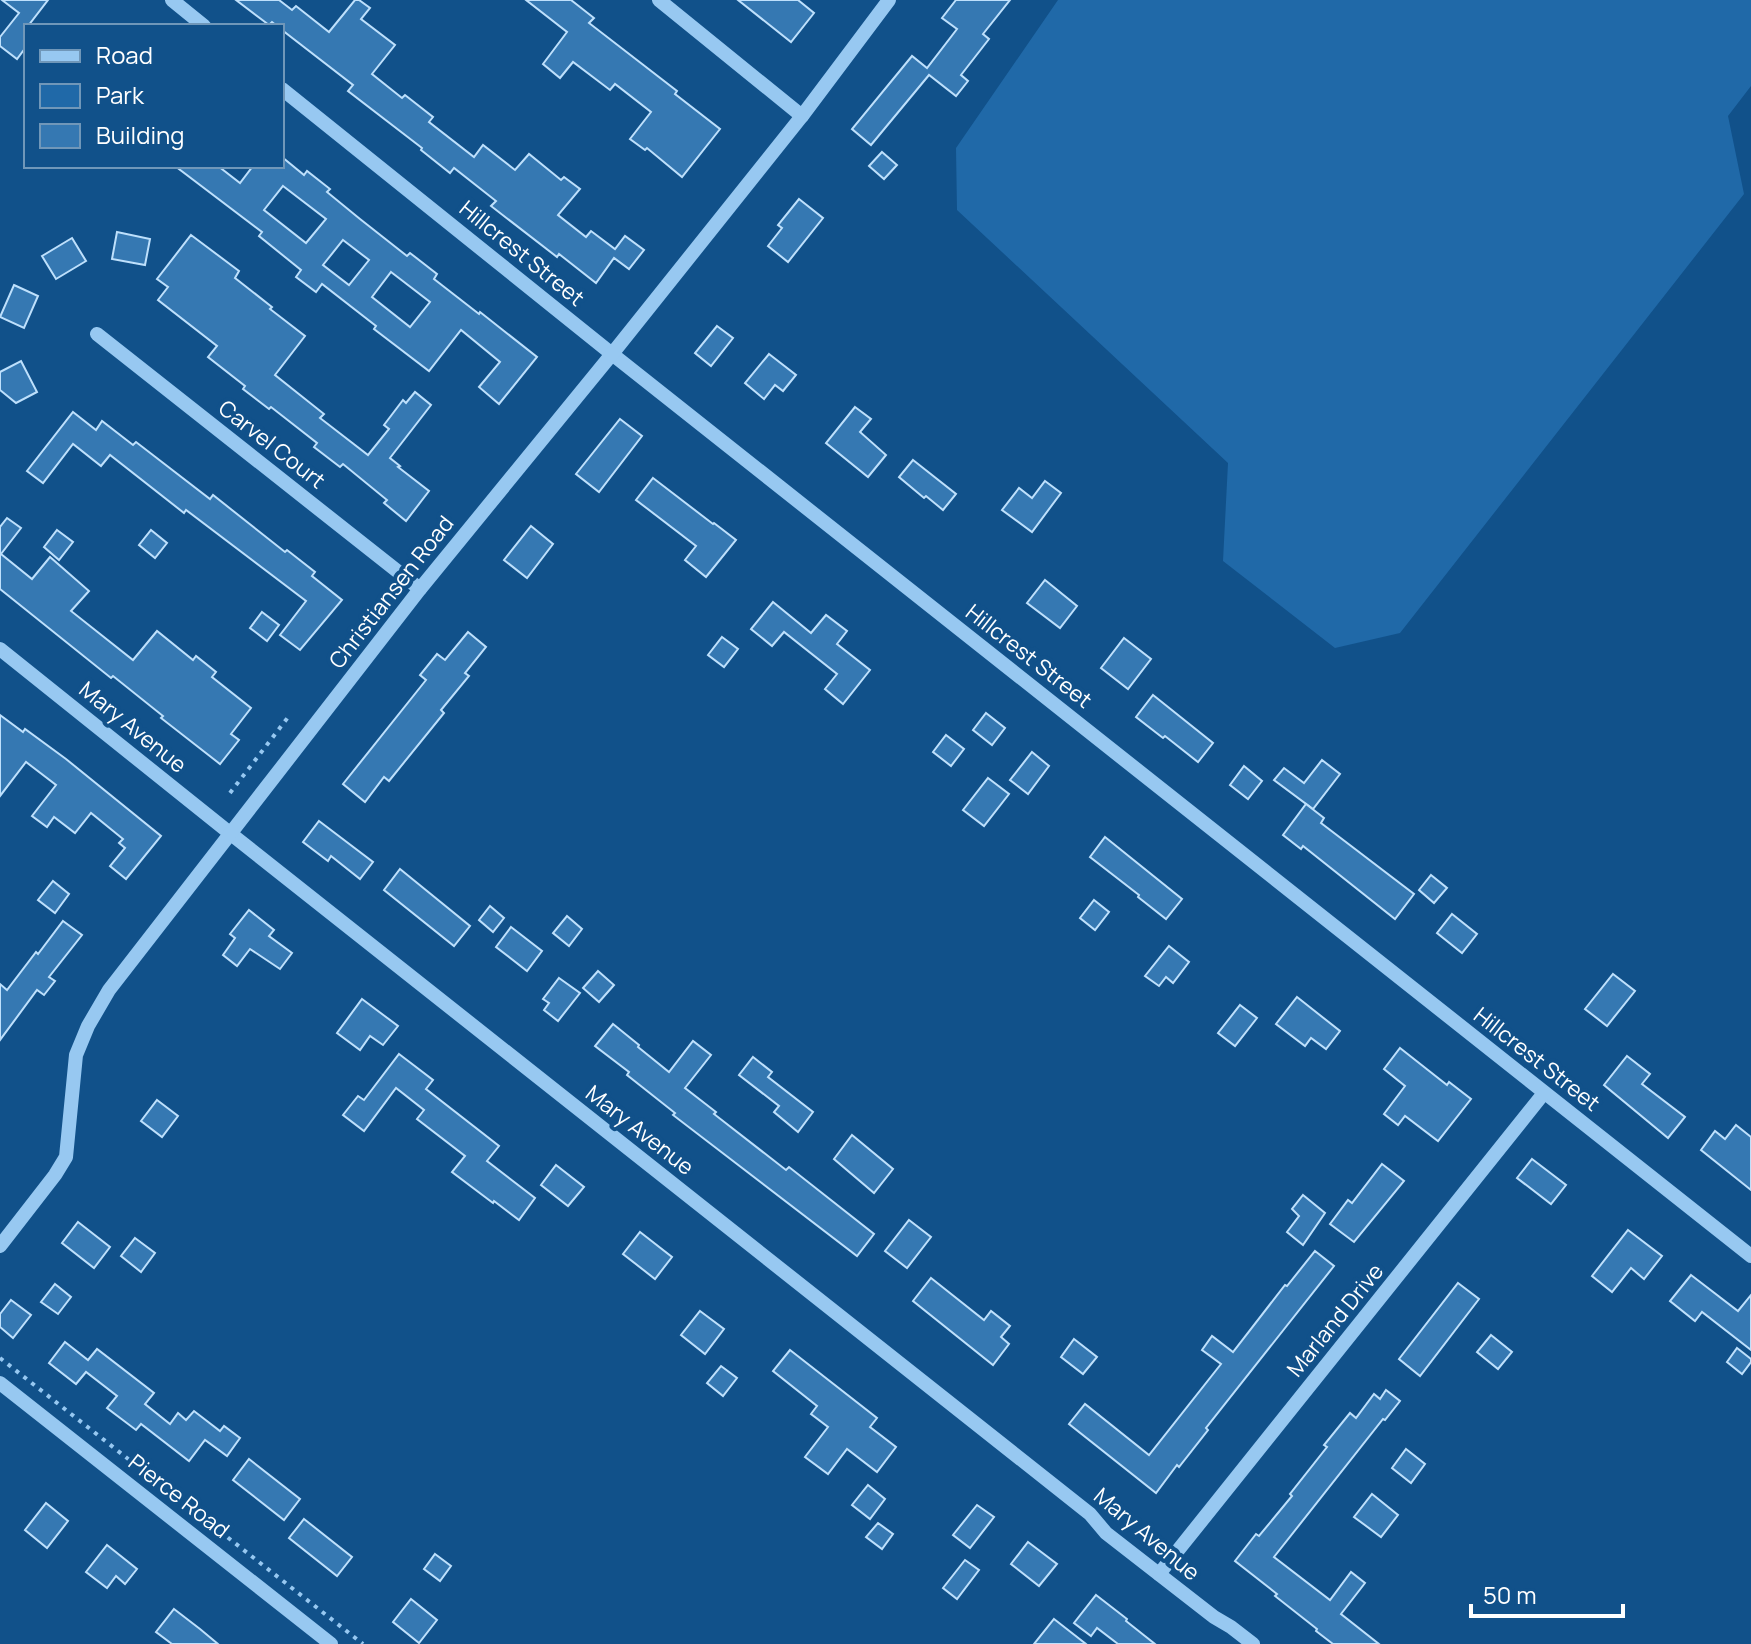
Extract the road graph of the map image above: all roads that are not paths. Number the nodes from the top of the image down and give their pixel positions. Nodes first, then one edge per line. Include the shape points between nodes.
1 (172, 0) edge
2 (659, 0) edge
3 (889, 0) edge
4 (202, 24) edge
5 (284, 91) edge
6 (802, 116) junction
7 (97, 334) dead end
8 (612, 354) junction
9 (420, 589) junction
10 (0, 649) edge
11 (231, 834) junction
12 (1544, 1093) junction
13 (0, 1246) edge
14 (1751, 1256) edge
15 (0, 1383) edge
16 (1159, 1574) junction
17 (331, 1644) edge
18 (1253, 1644) edge

1 - 4 street
2 - 6 street
3 - 6 street, Christiansen Road
5 - 8 street, Hillcrest Street
6 - 8 street, Christiansen Road
7 - 9 street, Carvel Court
8 - 9 street, Christiansen Road
8 - 12 street, Hillcrest Street
9 - 11 street, Christiansen Road
10 - 11 street, Mary Avenue
11 - 13 street, Christiansen Road via 109,990 88,1026 76,1055 66,1157
11 - 16 street, Mary Avenue
12 - 14 street, Hillcrest Street
12 - 16 street, Marland Drive
15 - 17 street, Pierce Road
16 - 18 street, Mary Avenue

